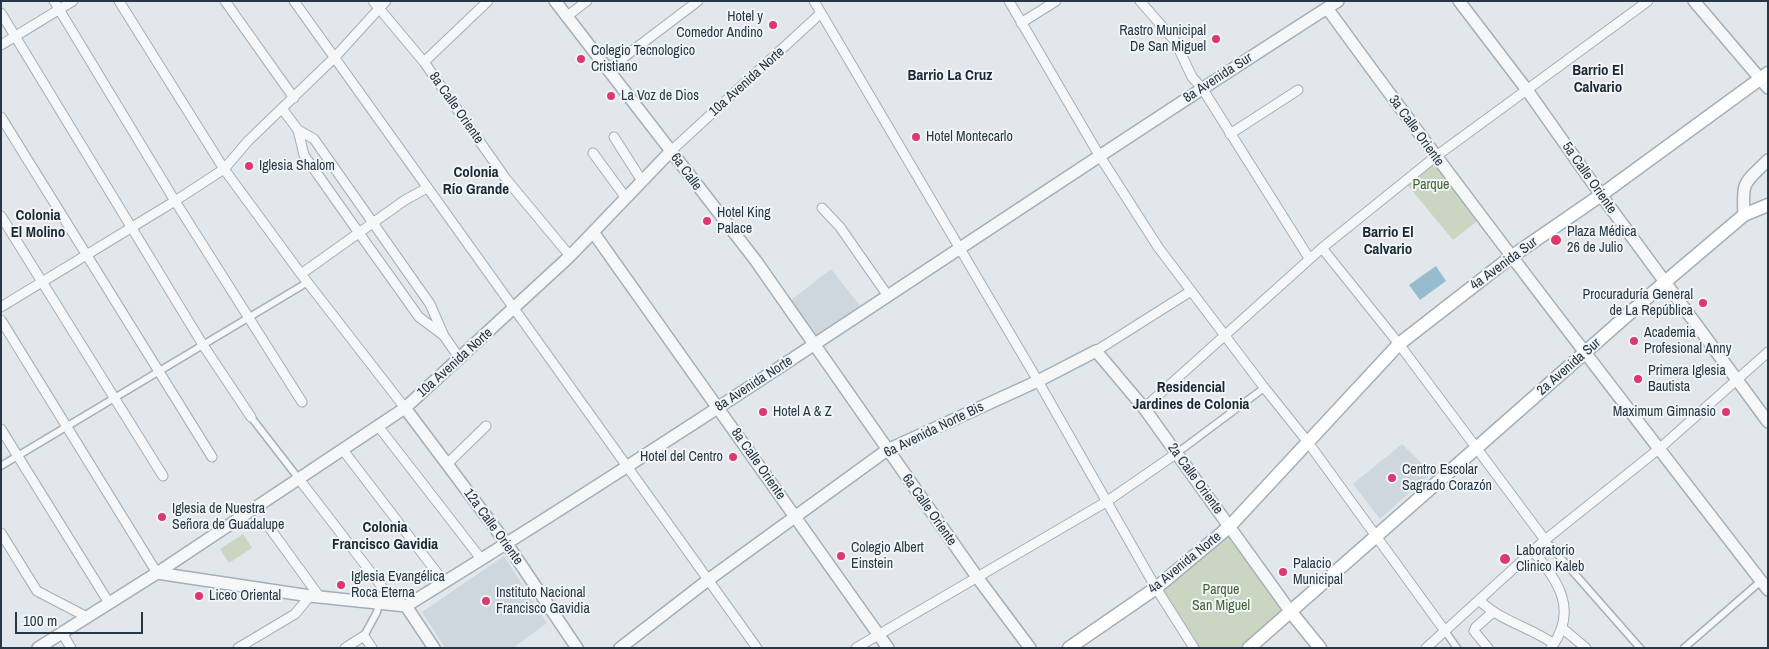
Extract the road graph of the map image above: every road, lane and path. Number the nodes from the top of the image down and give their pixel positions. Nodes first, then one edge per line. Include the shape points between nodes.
1 (73, 1) edge
2 (119, 1) edge
3 (225, 1) edge
4 (294, 1) edge
5 (386, 1) edge
6 (488, 1) edge
7 (556, 1) edge
8 (587, 1) edge
9 (698, 1) edge
10 (814, 1) edge
11 (1009, 1) edge
12 (1056, 1) edge
13 (1140, 1) edge
14 (1338, 1) edge
15 (1460, 1) edge
16 (1648, 1) edge
17 (1694, 1) edge
18 (57, 5) edge
19 (375, 5) edge
20 (1325, 5) edge
21 (1, 13) edge
22 (821, 14) junction
23 (566, 17) junction
24 (1021, 23) junction
25 (15, 36) junction
26 (1, 45) edge
27 (335, 57) junction
28 (424, 62) junction
29 (607, 70) junction
30 (1765, 80) edge
31 (1202, 88) junction
32 (1298, 90) dead end
33 (1527, 90) junction
34 (294, 98) junction
35 (283, 110) junction
36 (1, 117) edge
37 (298, 130) junction
38 (1230, 134) junction
39 (614, 137) dead end
40 (671, 150) junction
41 (593, 153) dead end
42 (1099, 156) junction
43 (1435, 157) junction
44 (1768, 160) edge
45 (224, 169) junction
46 (642, 180) junction
47 (427, 188) junction
48 (1601, 195) junction
49 (626, 198) junction
50 (175, 201) junction
51 (1768, 205) edge
52 (822, 208) dead end
53 (1744, 215) junction
54 (1, 216) edge
55 (373, 223) junction
56 (131, 228) junction
57 (593, 232) junction
58 (359, 233) junction
59 (959, 248) junction
60 (1322, 248) junction
61 (86, 255) junction
62 (570, 256) junction
63 (1511, 257) junction
64 (1309, 258) junction
65 (301, 274) junction
66 (42, 282) junction
67 (308, 282) junction
68 (1665, 282) junction
69 (1191, 291) junction
70 (888, 296) junction
71 (1, 306) edge
72 (515, 308) junction
73 (249, 319) junction
74 (1, 320) edge
75 (1224, 335) junction
76 (444, 336) junction
77 (1399, 344) junction
78 (813, 345) junction
79 (203, 346) junction
80 (1096, 351) junction
81 (1768, 352) edge
82 (1584, 354) junction
83 (460, 359) junction
84 (159, 372) junction
85 (1737, 379) junction
86 (1038, 381) junction
87 (1264, 388) junction
88 (114, 398) junction
89 (302, 402) dead end
90 (718, 407) junction
91 (405, 408) junction
92 (1144, 408) junction
93 (251, 417) joint
94 (1768, 422) edge
95 (378, 426) junction
96 (486, 426) dead end
97 (67, 427) junction
98 (1, 429) edge
99 (1307, 441) junction
100 (1476, 446) junction
101 (1660, 448) junction
102 (343, 450) junction
103 (887, 450) junction
104 (1177, 453) junction
105 (18, 456) junction
106 (212, 457) dead end
107 (447, 464) junction
108 (1, 466) edge
109 (627, 468) junction
110 (162, 476) dead end
111 (299, 479) junction
112 (1106, 502) junction
113 (796, 517) junction
114 (269, 527) dead end
115 (1229, 527) junction
116 (1, 533) edge
117 (1376, 537) junction
118 (1545, 540) junction
119 (507, 544) junction
120 (1533, 551) junction
121 (482, 560) junction
122 (157, 573) junction
123 (977, 577) junction
124 (708, 580) junction
125 (444, 582) junction
126 (1766, 582) edge
127 (1156, 588) junction
128 (314, 596) junction
129 (1479, 600) junction
130 (379, 602) junction
131 (109, 603) junction
132 (406, 606) junction
133 (1290, 611) junction
134 (1492, 613) junction
135 (86, 618) junction
136 (1562, 628) junction
137 (67, 630) junction
138 (1445, 631) junction
139 (879, 635) junction
140 (364, 636) junction
141 (1553, 646) edge
142 (38, 648) edge
143 (71, 648) edge
144 (238, 648) edge
145 (345, 648) edge
146 (372, 648) edge
147 (434, 648) edge
148 (577, 648) edge
149 (620, 648) edge
150 (757, 648) edge
151 (856, 648) edge
152 (888, 648) edge
153 (1030, 648) edge
154 (1069, 648) edge
155 (1194, 648) edge
156 (1250, 648) edge
157 (1320, 648) edge
158 (1426, 648) edge
159 (1457, 648) edge
160 (1488, 648) edge
161 (1586, 648) edge
162 (1640, 648) edge
163 (1684, 648) edge

1 - 18 street
2 - 45 street
3 - 34 street
4 - 27 street
5 - 19 street
6 - 28 street
7 - 23 street, 6a Calle
8 - 23 street
9 - 29 street
10 - 22 street
11 - 24 street
12 - 24 street
13 - 31 street via 1175,42 1192,77
14 - 20 street, 8a Avenida Sur
15 - 33 street, 5a Calle Oriente
16 - 33 street
17 - 30 street
18 - 25 street
18 - 50 street
19 - 27 street
19 - 28 street, 8a Calle Oriente
20 - 31 street, 8a Avenida Sur
20 - 43 street, 3a Calle Oriente
21 - 25 street
22 - 40 street, 10a Avenida Norte
22 - 59 street
23 - 29 street, 6a Calle
24 - 42 street
25 - 26 street
25 - 56 street
27 - 34 street
27 - 47 street
28 - 62 street, 8a Calle Oriente via 506,179
29 - 40 street, 6a Calle
30 - 48 main road, 4a Avenida Sur
31 - 38 street
31 - 42 street, 8a Avenida Sur
32 - 38 street
33 - 43 street
33 - 48 street, 5a Calle Oriente
34 - 35 street
35 - 37 street
35 - 45 street via 248,141
36 - 61 street
37 - 55 street via 314,139
37 - 58 street via 304,155
38 - 64 street
39 - 46 street
40 - 46 street, 10a Avenida Norte
40 - 78 street, 6a Calle via 756,261
41 - 49 street
42 - 59 street, 8a Avenida Norte
42 - 69 street
43 - 60 street
43 - 63 street, 3a Calle Oriente
44 - 53 street via 1747,178 1743,195
45 - 50 street
45 - 65 street
46 - 49 street, 10a Avenida Norte
47 - 55 street
47 - 72 street
48 - 63 main road, 4a Avenida Sur
48 - 68 street, 5a Calle Oriente
49 - 57 street, 10a Avenida Norte
50 - 56 street
50 - 73 street
51 - 53 main road, 2a Avenida Sur
52 - 70 street via 840,227
53 - 68 main road, 2a Avenida Sur
54 - 66 street
55 - 58 street
55 - 76 street via 430,304
56 - 61 street
56 - 79 street
57 - 62 street, 10a Avenida Norte
57 - 90 street, 8a Calle Oriente
58 - 65 street
58 - 76 street via 418,317
59 - 70 street, 8a Avenida Norte
59 - 86 street
60 - 64 street
60 - 77 street
61 - 66 street
61 - 84 street
62 - 72 street, 10a Avenida Norte
63 - 77 main road, 4a Avenida Sur
63 - 82 street, 3a Calle Oriente
64 - 75 street
65 - 67 street
66 - 71 street
66 - 88 street
67 - 73 street
67 - 91 street
68 - 82 main road, 2a Avenida Sur
68 - 85 street, 5a Calle Oriente
69 - 75 street
69 - 80 street, 6a Avenida Norte Bis
70 - 78 street, 8a Avenida Norte
72 - 83 street, 10a Avenida Norte
72 - 109 street
73 - 79 street
73 - 89 street
74 - 97 street
75 - 87 street
75 - 92 street
76 - 83 street
77 - 99 main road, 4a Avenida Sur
77 - 100 street
78 - 90 street, 8a Avenida Norte
78 - 103 street, 6a Calle Oriente
79 - 84 street
79 - 93 street
80 - 86 street, 6a Avenida Norte Bis
80 - 92 street, 2a Calle Oriente
81 - 85 street
82 - 100 main road, 2a Avenida Sur
82 - 101 street, 3a Calle Oriente
83 - 91 street, 10a Avenida Norte
84 - 88 street
84 - 106 street
85 - 94 street, 5a Calle Oriente
85 - 101 street
86 - 103 street, 6a Avenida Norte Bis
86 - 112 street
87 - 99 street
87 - 104 street
88 - 97 street
88 - 110 street
90 - 109 street, 8a Avenida Norte
90 - 113 street, 8a Calle Oriente
91 - 95 street, 10a Avenida Norte
91 - 107 street, 12a Calle Oriente
92 - 104 street, 2a Calle Oriente
93 - 111 street
95 - 102 street, 10a Avenida Norte
95 - 121 street
96 - 107 street
97 - 105 street
97 - 122 street
98 - 105 street
99 - 115 main road, 4a Avenida Norte
99 - 117 street
100 - 117 main road, 2a Avenida Sur
100 - 118 street
101 - 118 street
101 - 126 street, 3a Calle Oriente
102 - 111 street, 10a Avenida Norte
102 - 125 street
103 - 113 street, 6a Avenida Norte Bis
103 - 123 street, 6a Calle Oriente
104 - 112 street
104 - 115 street, 2a Calle Oriente
105 - 108 street
105 - 131 street
107 - 119 street, 12a Calle Oriente
109 - 119 street, 8a Avenida Norte
109 - 124 street
111 - 122 street, 10a Avenida Norte
111 - 132 street via 386,592
112 - 123 street
112 - 127 street
113 - 124 street, 6a Avenida Norte Bis
113 - 139 street, 8a Calle Oriente
114 - 128 street
115 - 127 main road, 4a Avenida Norte
115 - 133 street, 2a Calle Oriente
116 - 135 street via 37,591
117 - 133 main road
117 - 138 street
118 - 120 street
118 - 162 street
119 - 121 street, 8a Avenida Norte
119 - 148 street, 12a Calle Oriente
120 - 129 street
120 - 136 street via 1561,590
121 - 125 street, 8a Avenida Norte
122 - 128 street
122 - 131 street, 10a Avenida Norte
123 - 139 street
123 - 153 street, 6a Calle Oriente
124 - 149 street, 6a Avenida Norte Bis
124 - 150 street
125 - 132 street, 8a Avenida Norte
126 - 163 street
127 - 154 main road, 4a Avenida Norte
127 - 155 street
128 - 130 street
128 - 144 street via 295,614
129 - 134 street
129 - 138 street
130 - 132 street
130 - 140 street via 378,612
131 - 135 street, 10a Avenida Norte
132 - 147 street
133 - 156 main road
133 - 157 main road, 2a Calle Oriente
134 - 141 street via 1529,628
134 - 160 street via 1474,631
135 - 137 street, 10a Avenida Norte
136 - 141 street
136 - 161 street
137 - 142 street, 10a Avenida Norte
137 - 143 street
138 - 158 street
138 - 159 street
139 - 151 street
139 - 152 street, 8a Calle Oriente
140 - 145 street
140 - 146 street

